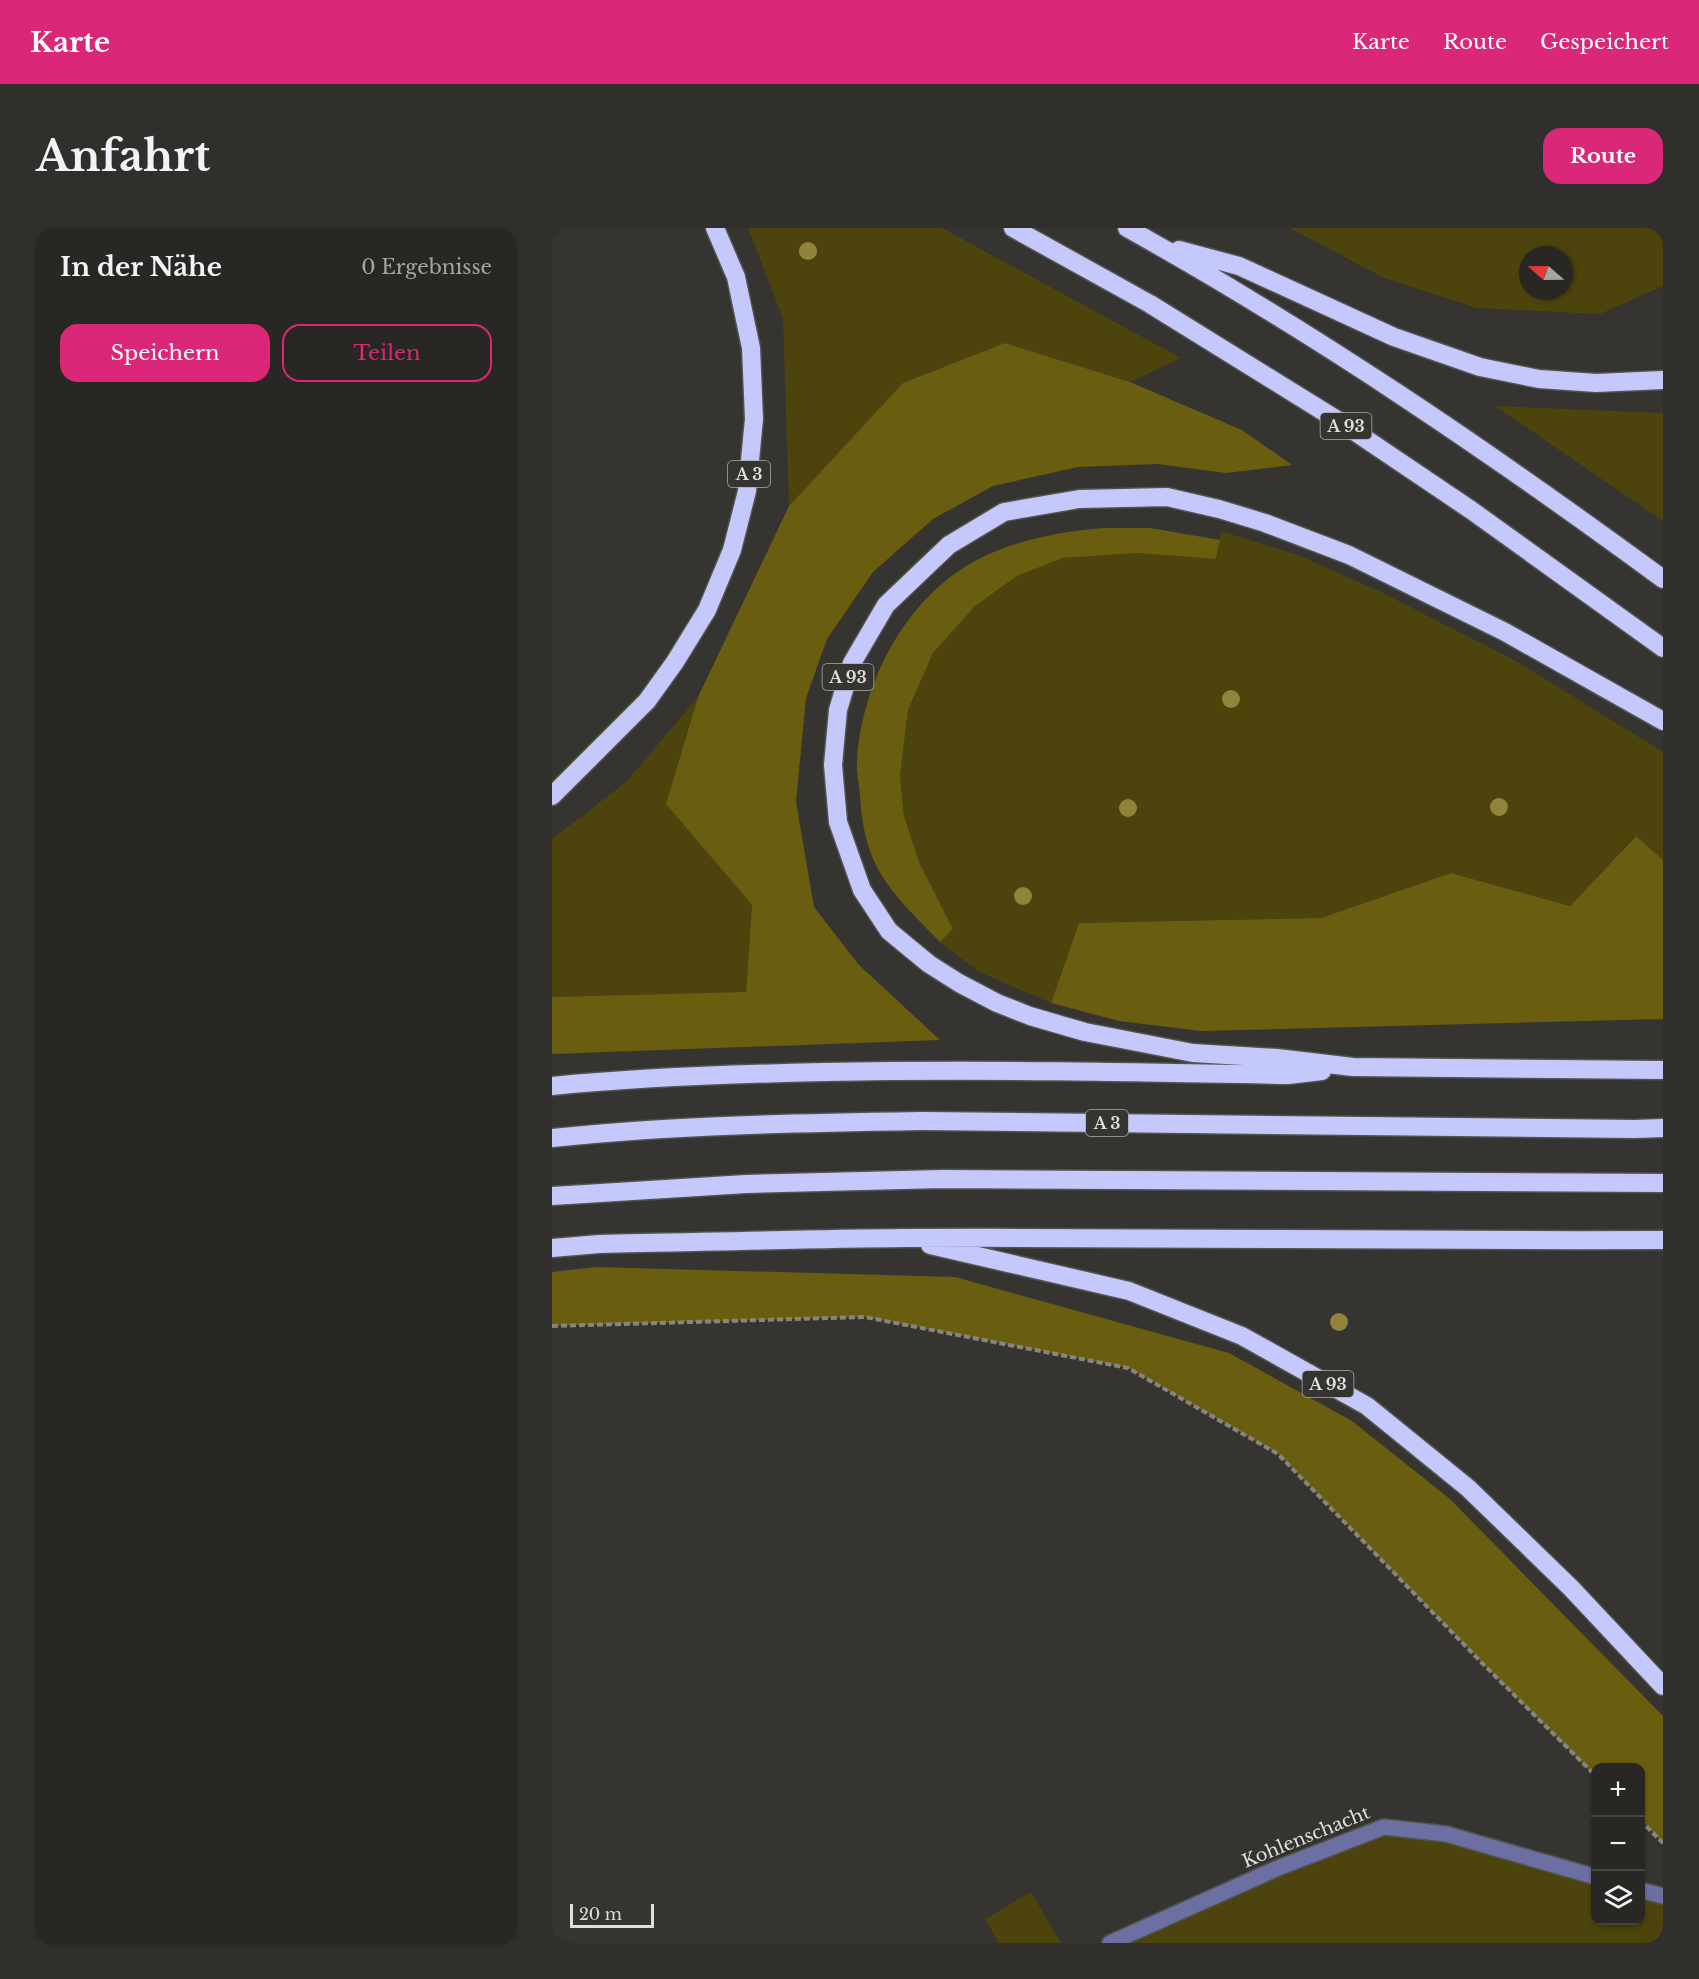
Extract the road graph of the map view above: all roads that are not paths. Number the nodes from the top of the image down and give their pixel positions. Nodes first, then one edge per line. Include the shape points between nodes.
1 (715, 228) edge
2 (1013, 228) edge
3 (1127, 228) edge
4 (1155, 244) junction
5 (1663, 380) edge
6 (1663, 579) edge
7 (1663, 648) edge
8 (1663, 721) edge
9 (552, 796) edge
10 (1353, 1067) junction
11 (1663, 1070) edge
12 (552, 1086) edge
13 (1663, 1128) edge
14 (552, 1138) edge
15 (1663, 1183) edge
16 (552, 1196) edge
17 (902, 1238) junction
18 (1663, 1240) edge
19 (552, 1248) edge
20 (1663, 1686) edge
21 (1591, 1876) edge
22 (1645, 1891) edge
23 (1663, 1896) edge
24 (1110, 1943) edge

1 - 9 highway, A 3 via 736,277 751,348 753,429 747,491 732,550 707,610 647,701
2 - 7 highway, A 93 via 1150,304 1341,423 1471,510
3 - 4 highway
4 - 5 highway via 1239,266 1394,337 1480,367 1539,379 1596,383
4 - 6 highway via 1351,362 1551,496
8 - 10 highway, A 93 via 1505,632 1349,555 1265,523 1167,497 1079,499 1004,512 949,545 885,605 852,663 838,710 833,765 838,822 862,890 889,931 930,964 997,1003 1074,1029 1193,1053
10 - 11 highway
10 - 12 highway via 1288,1075 1023,1070 739,1074
13 - 14 highway, A 3 via 922,1121 641,1130
15 - 16 highway via 943,1179 746,1184
17 - 18 highway
17 - 19 highway
17 - 20 highway, A 93 via 1129,1291 1242,1336 1367,1406 1468,1488 1571,1588
21 - 24 lane, Kohlenschacht via 1446,1834 1384,1827 1278,1868
22 - 23 lane

